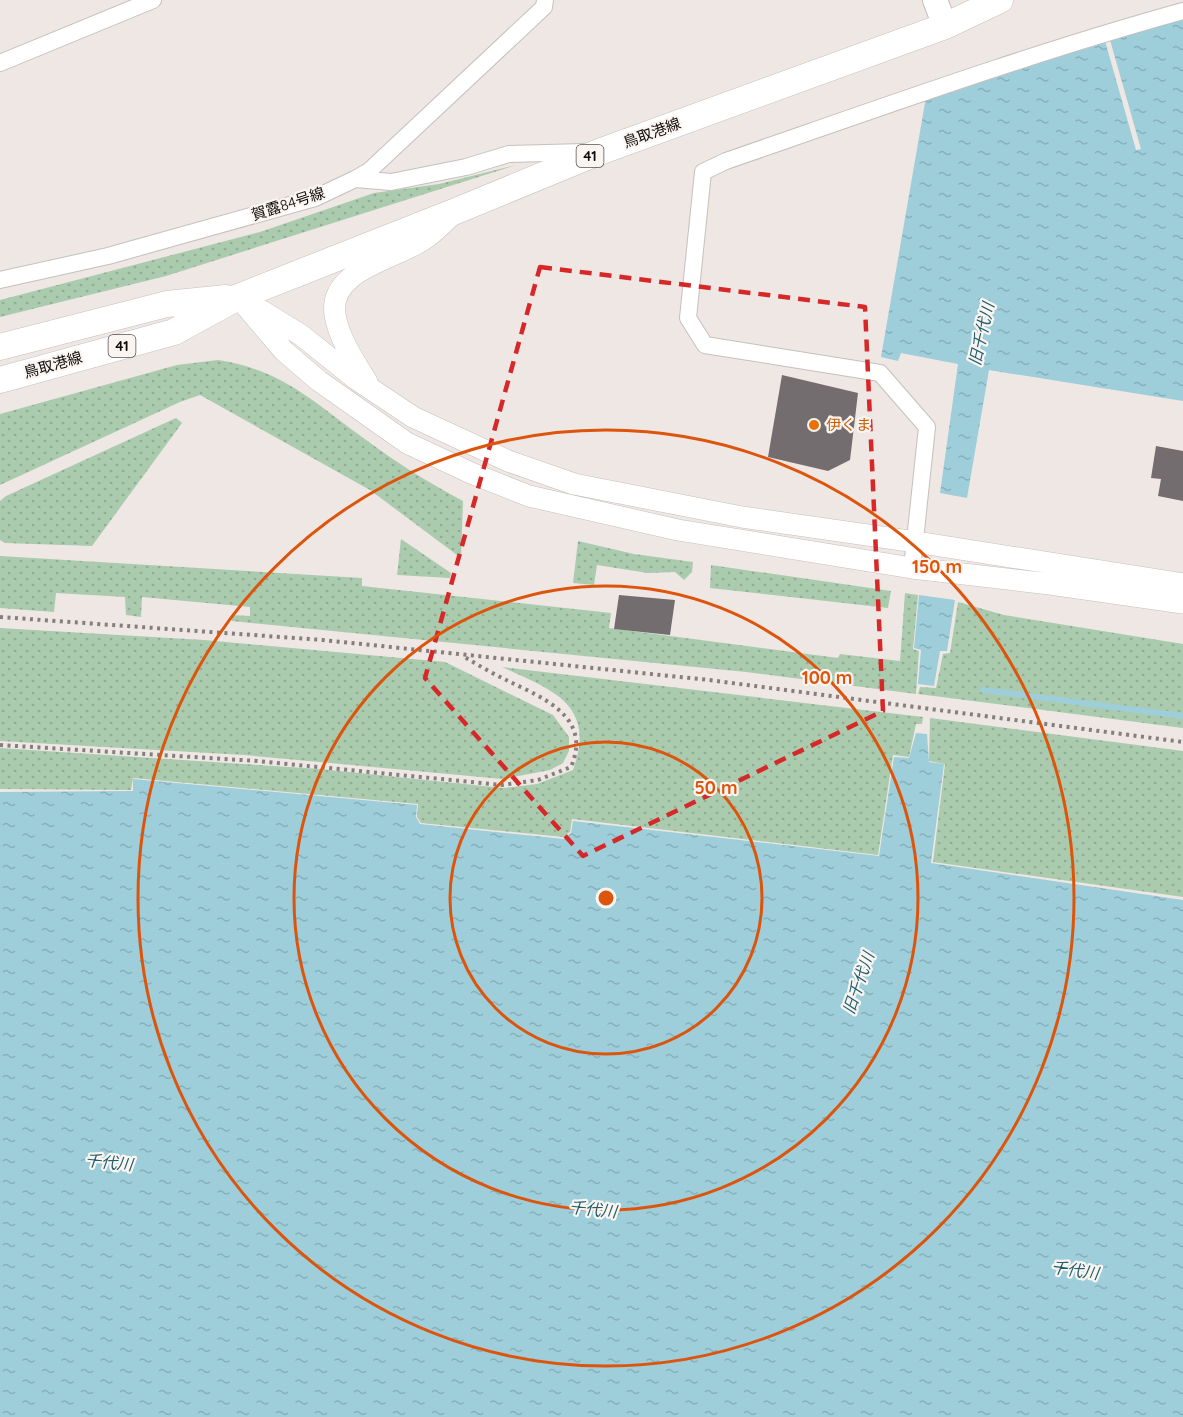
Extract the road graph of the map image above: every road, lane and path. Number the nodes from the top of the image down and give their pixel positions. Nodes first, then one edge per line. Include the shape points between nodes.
1 (153, 0) edge
2 (545, 0) edge
3 (935, 0) edge
4 (1000, 0) edge
5 (1183, 11) edge
6 (945, 26) junction
7 (0, 63) edge
8 (599, 152) junction
9 (355, 178) junction
10 (456, 212) junction
11 (0, 280) edge
12 (238, 297) junction
13 (0, 347) edge
14 (0, 380) edge
15 (370, 389) junction
16 (916, 542) junction
17 (912, 568) junction
18 (1183, 584) edge
19 (1183, 603) edge
20 (0, 618) edge
21 (459, 654) junction
22 (1183, 742) edge
23 (0, 745) edge

1 - 7 street
2 - 9 street, 賀露84号線 via 544,7 369,171
3 - 6 main road
4 - 6 main road, 鳥取港線 / 41
5 - 16 street via 913,96 703,172 688,318 705,345 880,373 927,427
6 - 8 main road, 鳥取港線 / 41
8 - 9 street via 509,154 391,182
8 - 10 main road, 鳥取港線 / 41
9 - 11 street, 賀露84号線 via 315,198 108,256
10 - 12 main road, 鳥取港線 / 41
10 - 15 street via 424,240 359,271 338,291 335,315 349,352
12 - 13 main road, 鳥取港線 / 41 via 167,304
12 - 14 main road, 鳥取港線 / 41 via 174,332
12 - 15 street via 301,335
12 - 17 street via 284,351 319,381 407,443 528,496 678,530
15 - 16 street via 413,417 508,461 574,484 742,517
16 - 17 street
16 - 18 street
17 - 19 street
20 - 21 path via 323,640
21 - 22 path via 709,680
21 - 23 path via 553,705 570,721 577,737 571,766 538,780 502,785 257,761

